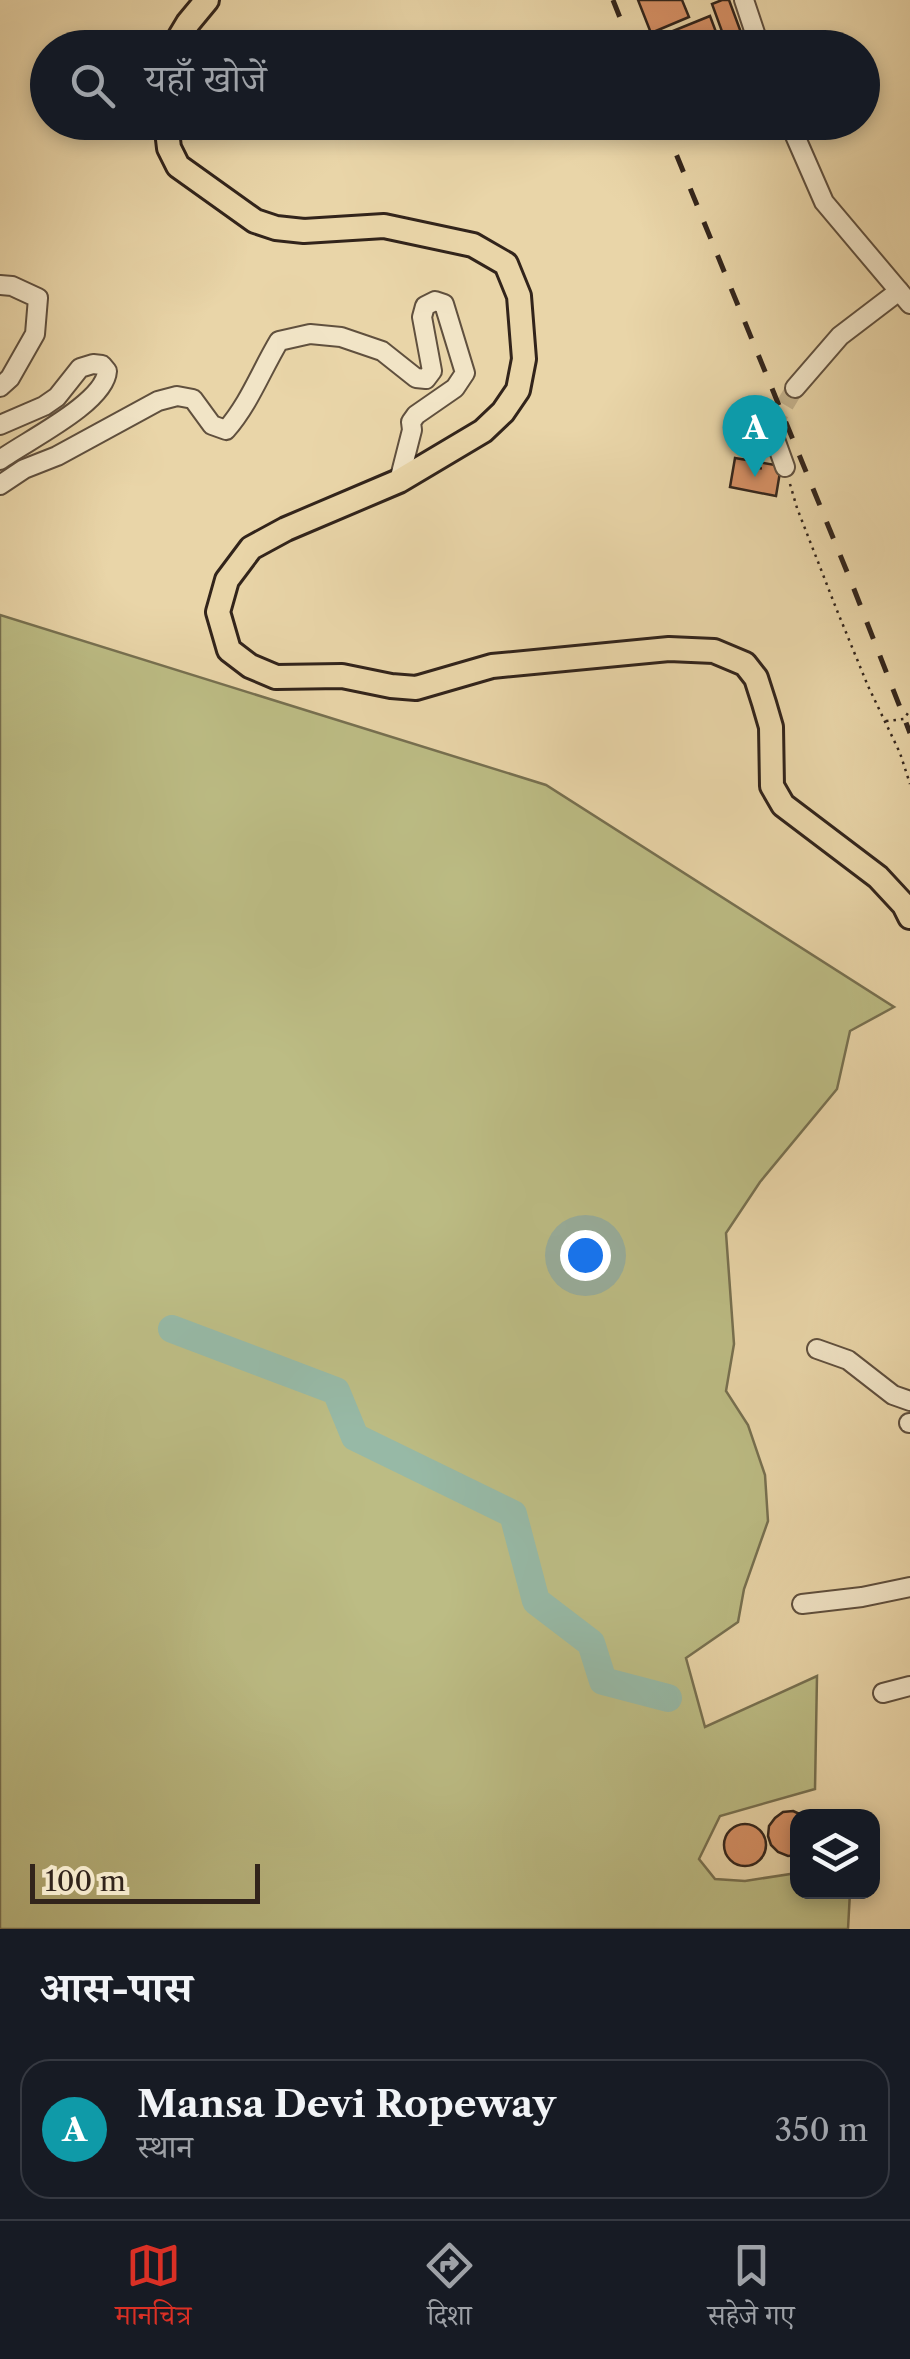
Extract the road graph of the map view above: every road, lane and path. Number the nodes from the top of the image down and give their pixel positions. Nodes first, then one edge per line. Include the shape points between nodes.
1 (207, 0) edge
2 (744, 0) edge
3 (184, 30) edge
4 (754, 30) edge
5 (167, 140) edge
6 (797, 140) edge
7 (0, 285) edge
8 (904, 298) edge
9 (0, 387) edge
10 (795, 388) tunnel mouth
11 (0, 425) edge
12 (771, 428) dead end
13 (0, 460) edge
14 (785, 467) junction
15 (752, 469) dead end
16 (399, 481) junction
17 (0, 485) edge
18 (910, 710) edge
19 (885, 721) junction
20 (910, 784) edge
21 (910, 917) edge
22 (817, 1349) dead end
23 (910, 1402) edge
24 (910, 1587) edge
25 (802, 1604) dead end
26 (910, 1686) edge
27 (883, 1693) dead end

1 - 3 main road
2 - 4 street
5 - 16 main road via 178,166 255,221 304,231 384,226 473,244 506,264 519,296 524,358 518,390 484,431
6 - 8 street via 824,202
7 - 9 street via 38,298 35,334
8 - 10 street via 840,336
11 - 13 street via 57,397 80,368 102,365 107,371 97,393
12 - 14 street
14 - 15 path
14 - 19 path
16 - 17 street via 411,422 465,373 444,304 425,306 422,317 432,372 426,379 382,351 341,337 279,341 226,430 212,426 193,399 178,396
16 - 21 main road via 250,548 226,580 218,612 229,650 276,677 342,676 416,688 492,666 669,649 714,652 745,664 771,727 772,786 783,805 878,877
18 - 19 path via 904,719
19 - 20 path
22 - 23 street via 848,1360
24 - 25 street
26 - 27 street

